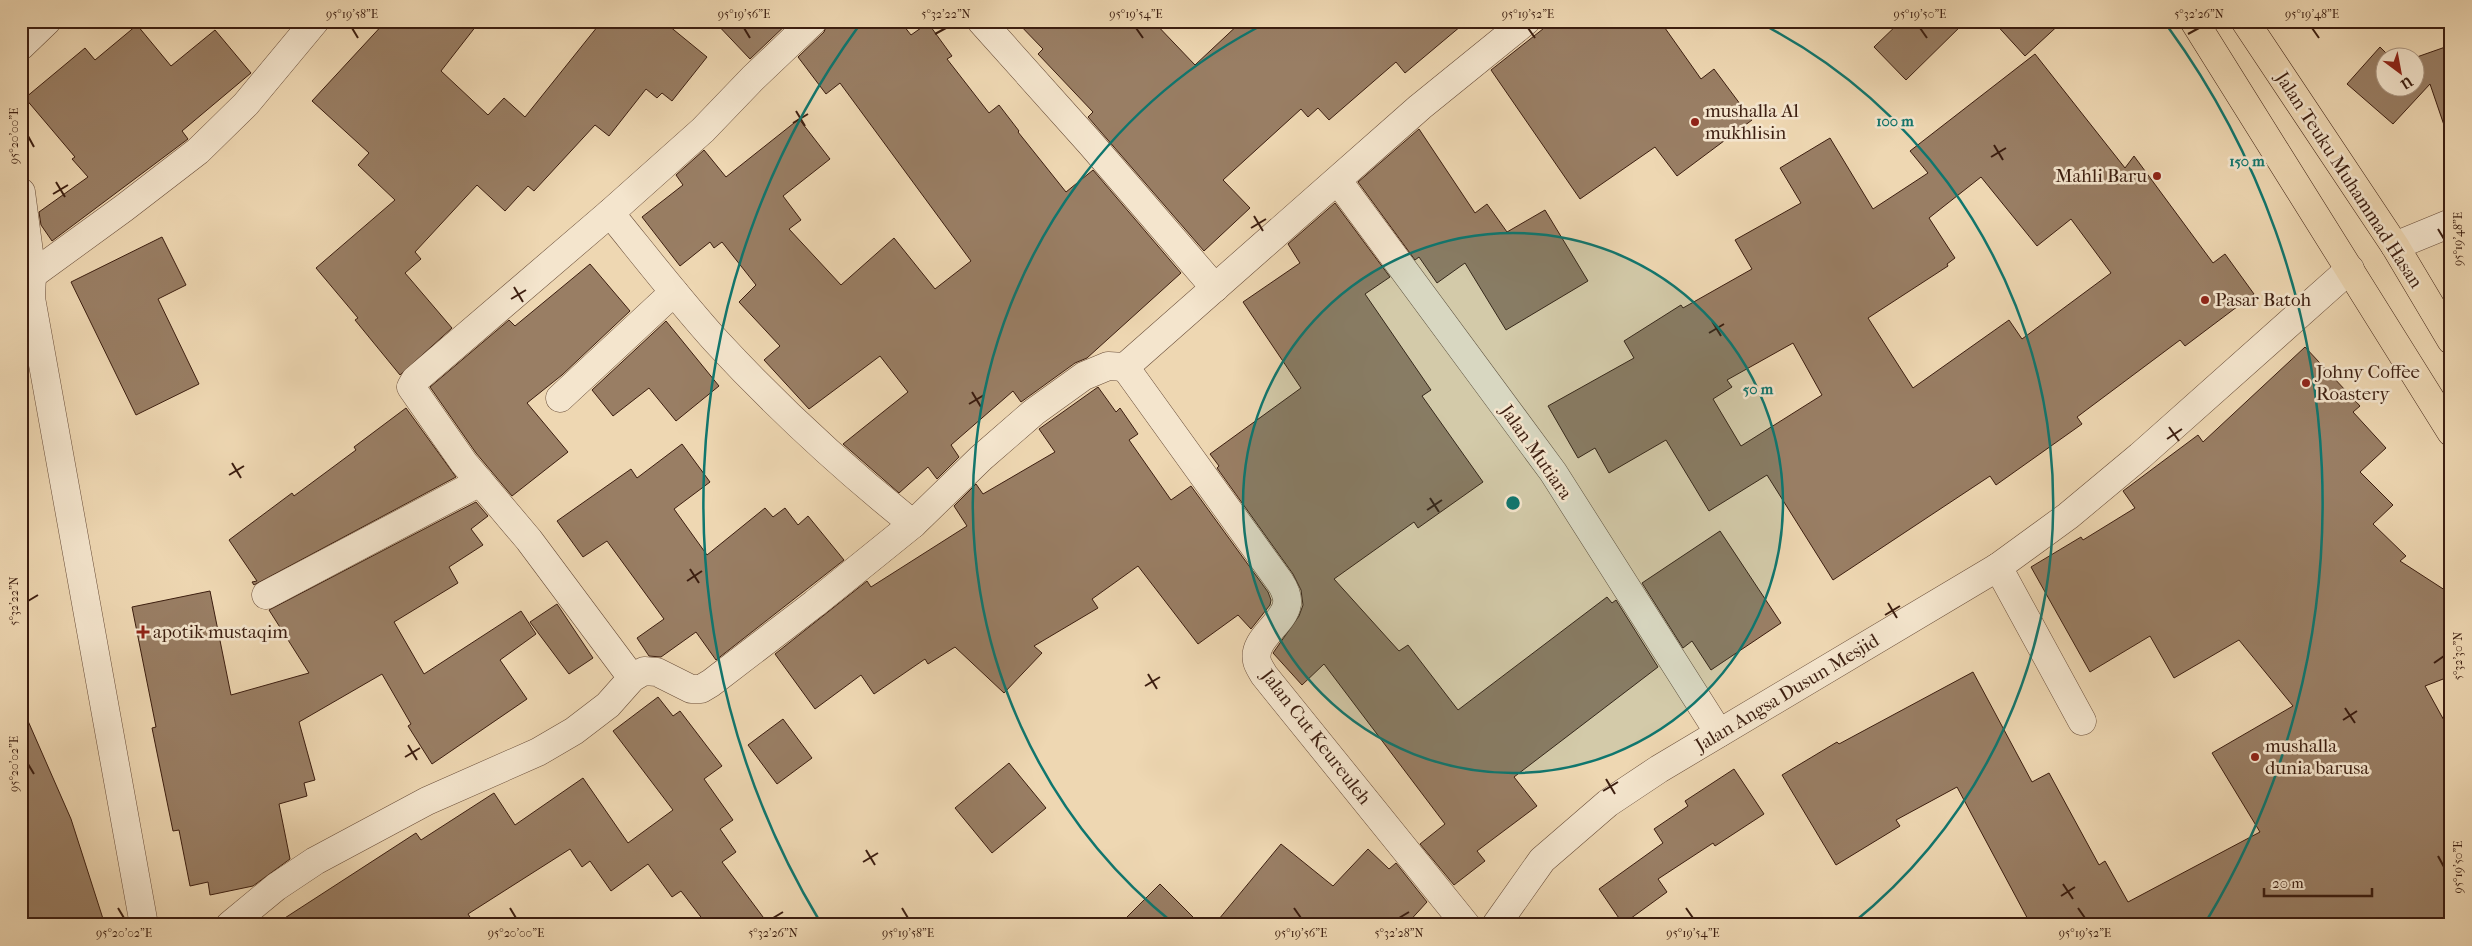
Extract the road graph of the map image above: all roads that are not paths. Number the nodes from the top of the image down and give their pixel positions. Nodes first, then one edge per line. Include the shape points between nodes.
1 (47, 21) edge
2 (315, 21) edge
3 (814, 21) edge
4 (981, 21) edge
5 (1526, 21) edge
6 (2194, 21) edge
7 (2245, 21) edge
8 (21, 46) edge
9 (1338, 181) junction
10 (21, 192) edge
11 (610, 213) junction
12 (2451, 223) edge
13 (2395, 246) junction
14 (2350, 269) junction
15 (1215, 288) junction
16 (28, 292) edge
17 (674, 292) junction
18 (2451, 340) edge
19 (1125, 367) junction
20 (560, 398) dead end
21 (2451, 432) edge
22 (480, 482) junction
23 (913, 524) junction
24 (1998, 567) junction
25 (266, 595) dead end
26 (632, 678) junction
27 (2082, 721) dead end
28 (1719, 733) junction
29 (144, 925) edge
30 (230, 925) edge
31 (1466, 925) edge
32 (1496, 925) edge

1 - 8 street
2 - 16 street via 246,104 198,151 117,214
3 - 11 street via 703,130
4 - 15 street
5 - 9 street via 1420,107
6 - 14 highway
7 - 13 highway, Jalan Teuku Muhammad Hasan
9 - 15 street
9 - 28 street, Jalan Mutiara via 1553,472
10 - 16 street
11 - 17 street
11 - 22 street via 415,380 412,386
12 - 13 street
13 - 18 highway, Jalan Teuku Muhammad Hasan
14 - 21 highway
14 - 24 street, Jalan Angsa Dusun Mesjid via 2140,456 2068,516
15 - 19 street
16 - 29 street
17 - 20 street
17 - 23 street via 781,409
19 - 23 street via 1108,366 1084,376 1034,412
19 - 31 street, Jalan Cut Keureuleh via 1286,593 1287,604 1258,650 1257,661 1264,675
22 - 25 street
22 - 26 street via 529,540
23 - 26 street via 701,689 691,689 657,672 644,671
24 - 27 street
24 - 28 street, Jalan Angsa Dusun Mesjid
26 - 30 street via 608,705 574,731 538,752 427,801 315,861 276,887
28 - 32 street, Jalan Angsa Dusun Mesjid via 1608,802 1542,860

